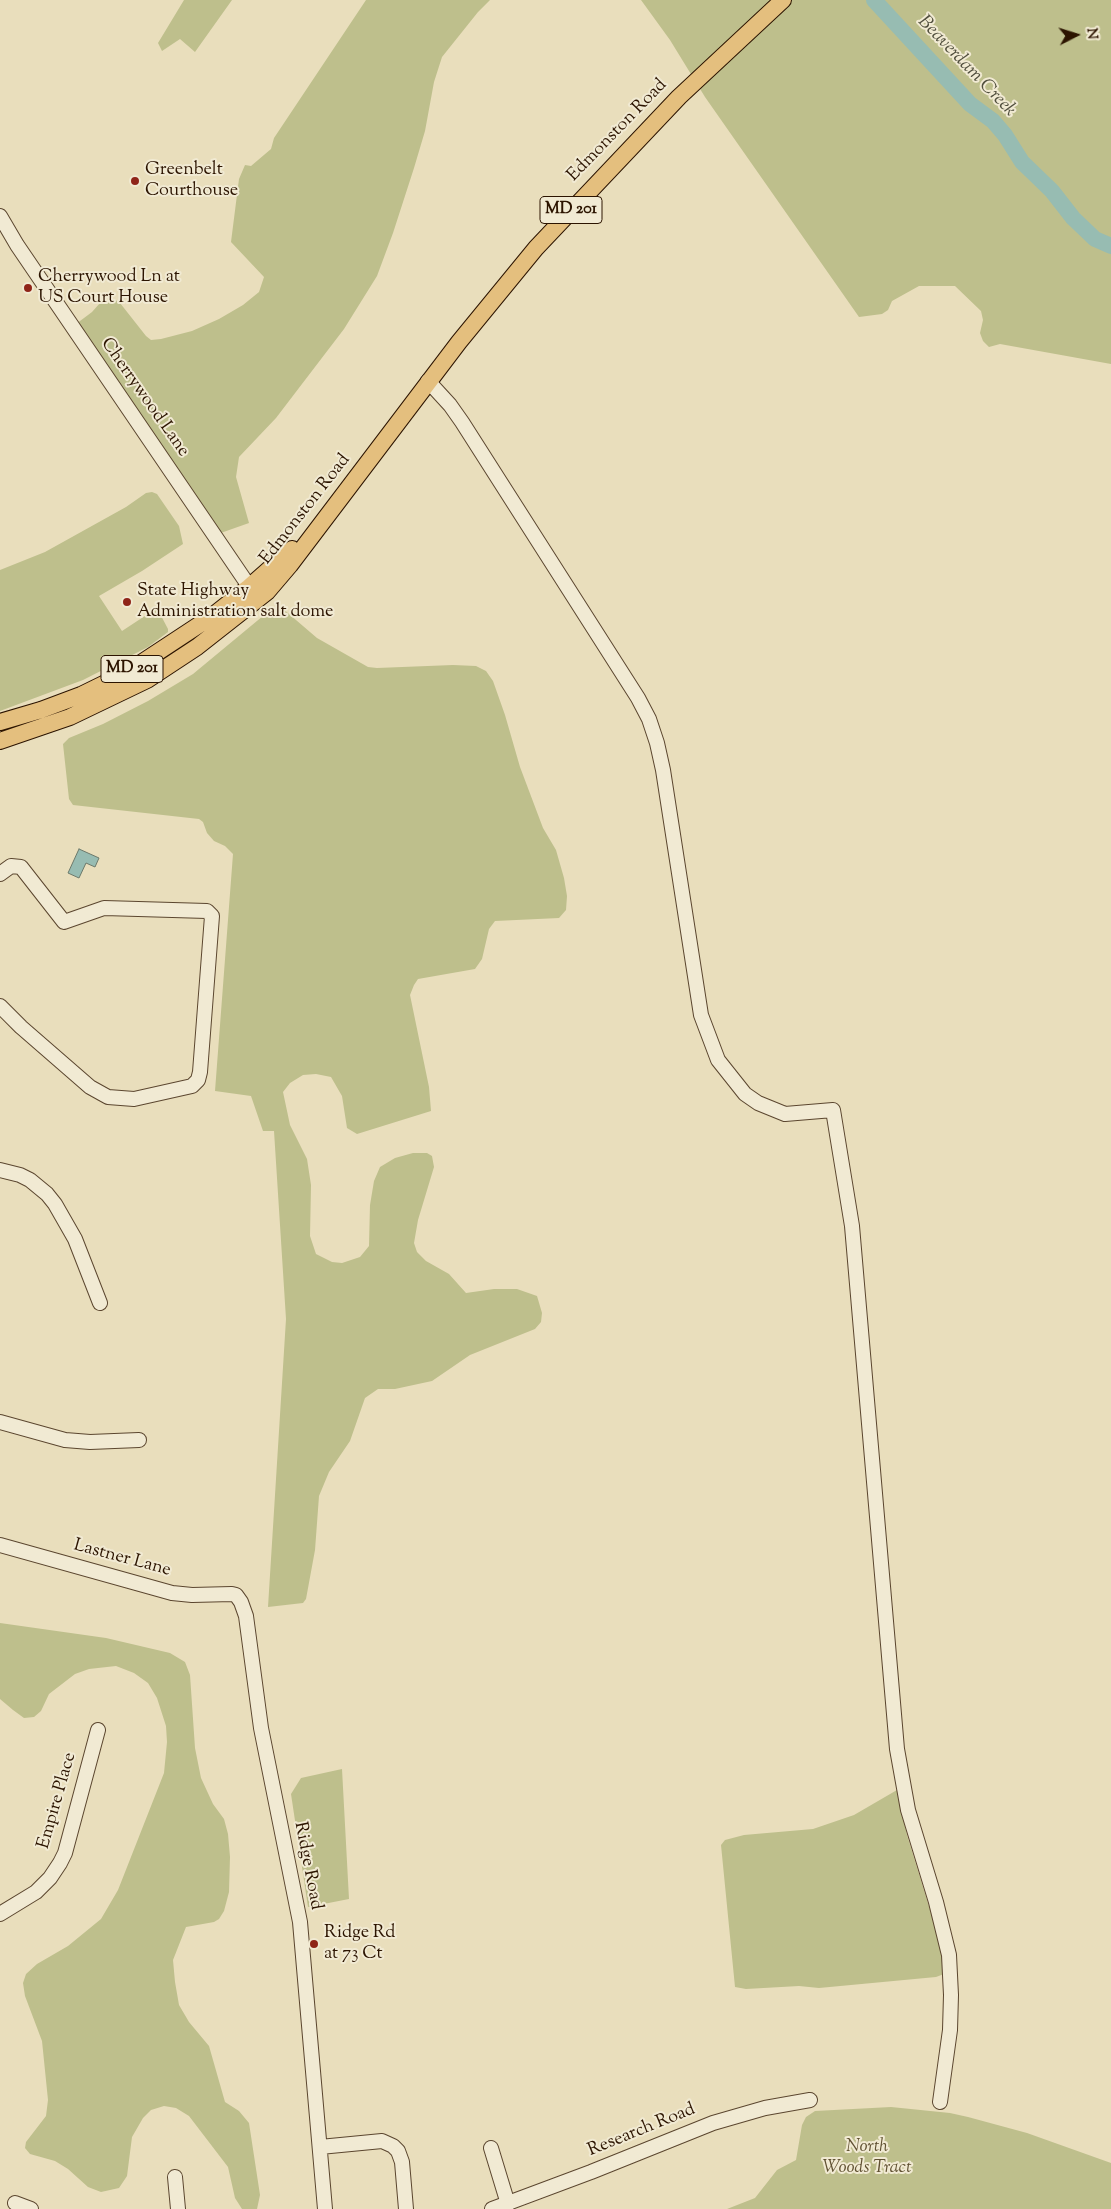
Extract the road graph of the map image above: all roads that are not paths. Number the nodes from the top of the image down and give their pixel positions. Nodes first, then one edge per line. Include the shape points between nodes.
1 (783, 0) edge
2 (0, 216) edge
3 (428, 381) junction
4 (254, 593) junction
5 (0, 722) edge
6 (0, 741) edge
7 (0, 874) edge
8 (0, 1006) edge
9 (0, 1170) edge
10 (100, 1303) dead end
11 (0, 1422) edge
12 (140, 1440) dead end
13 (0, 1544) edge
14 (236, 1596) joint
15 (98, 1730) dead end
16 (0, 1914) edge
17 (810, 2100) dead end
18 (940, 2102) dead end
19 (320, 2147) junction
20 (491, 2148) dead end
21 (175, 2177) dead end
22 (15, 2203) dead end
23 (508, 2204) junction
24 (31, 2209) edge
25 (178, 2209) edge
26 (325, 2209) edge
27 (406, 2209) edge
28 (492, 2209) edge

1 - 3 main road, Edmonston Road / MD 201 via 702,74 619,158 536,248
2 - 4 street, Cherrywood Lane via 17,246
3 - 4 main road, Edmonston Road / MD 201 via 382,442
3 - 18 street via 462,422 649,719 663,770 699,1008 718,1060 744,1094 758,1103 785,1114 833,1110 852,1226 897,1749 908,1810 949,1955 950,2030
4 - 5 main road, MD 201 via 126,672 73,698
4 - 6 main road, MD 201 via 197,647 147,680 70,717
7 - 8 street via 11,866 22,867 64,922 104,908 206,912 212,916 200,1072 192,1086 134,1099 108,1097 90,1087
9 - 10 street via 20,1174 30,1180 55,1204 75,1239
11 - 12 street via 65,1440
13 - 14 street, Lastner Lane via 172,1592
14 - 19 street, Ridge Road via 246,1616 261,1728 300,1922
15 - 16 street, Empire Place via 60,1863 36,1892
17 - 23 street, Research Road via 713,2122
19 - 26 street, Ridge Road
19 - 27 street via 382,2141 393,2146 401,2156
20 - 23 street
21 - 25 street
22 - 24 street
23 - 28 street, Research Road

